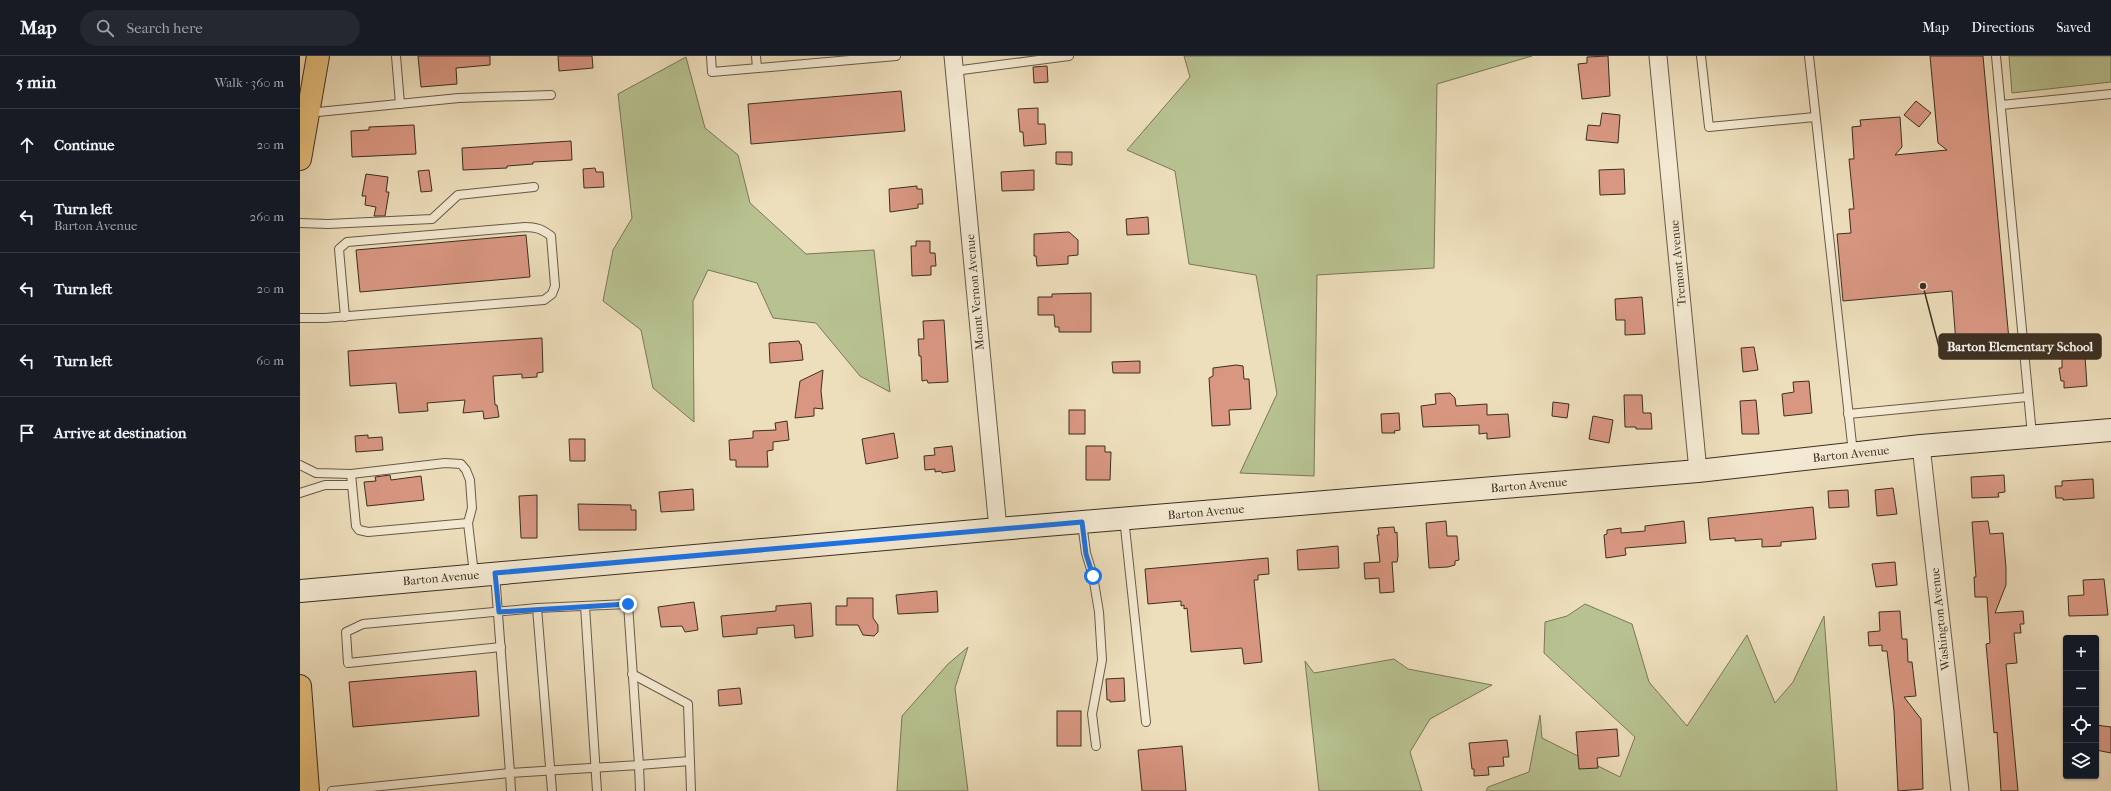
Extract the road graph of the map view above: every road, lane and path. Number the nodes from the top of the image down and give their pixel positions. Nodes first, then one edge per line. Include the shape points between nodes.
1 (318, 56) edge
2 (396, 56) edge
3 (711, 56) edge
4 (756, 56) edge
5 (896, 56) edge
6 (1069, 56) edge
7 (1658, 56) edge
8 (1701, 56) edge
9 (1809, 56) edge
10 (1996, 56) edge
11 (954, 64) edge
12 (757, 68) junction
13 (306, 89) edge
14 (2111, 94) edge
15 (551, 95) dead end
16 (400, 104) junction
17 (2001, 105) junction
18 (308, 113) junction
19 (1815, 117) junction
20 (300, 159) edge
21 (534, 187) dead end
22 (300, 223) edge
23 (345, 317) junction
24 (300, 318) edge
25 (2027, 397) junction
26 (1848, 414) junction
27 (2111, 430) edge
28 (2032, 436) junction
29 (1921, 446) junction
30 (1853, 454) junction
31 (300, 465) edge
32 (1698, 471) junction
33 (351, 474) junction
34 (352, 485) junction
35 (300, 493) edge
36 (1124, 518) junction
37 (1082, 522) junction
38 (468, 523) junction
39 (998, 529) junction
40 (485, 574) junction
41 (300, 591) edge
42 (585, 606) junction
43 (537, 608) junction
44 (499, 612) junction
45 (501, 647) junction
46 (632, 674) junction
47 (300, 690) edge
48 (1146, 722) dead end
49 (1096, 746) dead end
50 (690, 761) junction
51 (639, 765) junction
52 (596, 768) junction
53 (550, 771) junction
54 (510, 773) junction
55 (363, 789) edge
56 (308, 791) edge
57 (332, 791) edge
58 (511, 791) edge
59 (552, 791) edge
60 (597, 791) edge
61 (640, 791) edge
62 (691, 791) edge
63 (1960, 791) edge

1 - 13 main road
2 - 16 lane
3 - 12 lane via 712,72
4 - 12 lane
5 - 12 lane
6 - 11 lane
7 - 32 street, Tremont Avenue
8 - 19 lane via 1709,127
9 - 19 lane
10 - 17 lane
11 - 39 street, Mount Vernon Avenue
13 - 18 main road
14 - 17 lane
15 - 16 lane via 460,98
16 - 18 lane
17 - 25 lane
18 - 20 main road
19 - 26 lane
21 - 22 lane via 458,195 432,219
23 - 23 lane via 544,300 552,294 555,286 551,236 534,227 525,227 347,242 339,249
23 - 24 lane
25 - 26 lane
25 - 28 lane
26 - 30 lane
27 - 28 street, Barton Avenue
28 - 29 street, Barton Avenue
29 - 30 street, Barton Avenue
29 - 63 street, Washington Avenue
30 - 32 street, Barton Avenue
31 - 33 lane via 316,473
32 - 36 street, Barton Avenue
33 - 34 lane
33 - 38 lane via 445,463 461,464 470,480 472,508
34 - 35 lane via 326,485
34 - 38 lane via 356,526 359,530
36 - 37 street, Barton Avenue
36 - 48 lane
37 - 39 street, Barton Avenue
37 - 49 lane via 1086,554 1093,576 1099,612 1102,660 1092,714
38 - 40 lane
39 - 40 street, Barton Avenue
40 - 41 street, Barton Avenue
40 - 44 lane
42 - 43 lane
42 - 46 lane via 628,604
42 - 52 lane
43 - 44 lane
43 - 53 lane
44 - 45 lane
44 - 45 lane via 363,624 346,632 348,663
45 - 54 lane
46 - 50 lane via 688,704
46 - 51 lane
47 - 56 main road
50 - 51 lane
50 - 62 lane
51 - 52 lane
51 - 61 lane
52 - 53 lane
52 - 60 lane
53 - 54 lane
53 - 59 lane
54 - 55 lane
54 - 58 lane
55 - 57 lane

